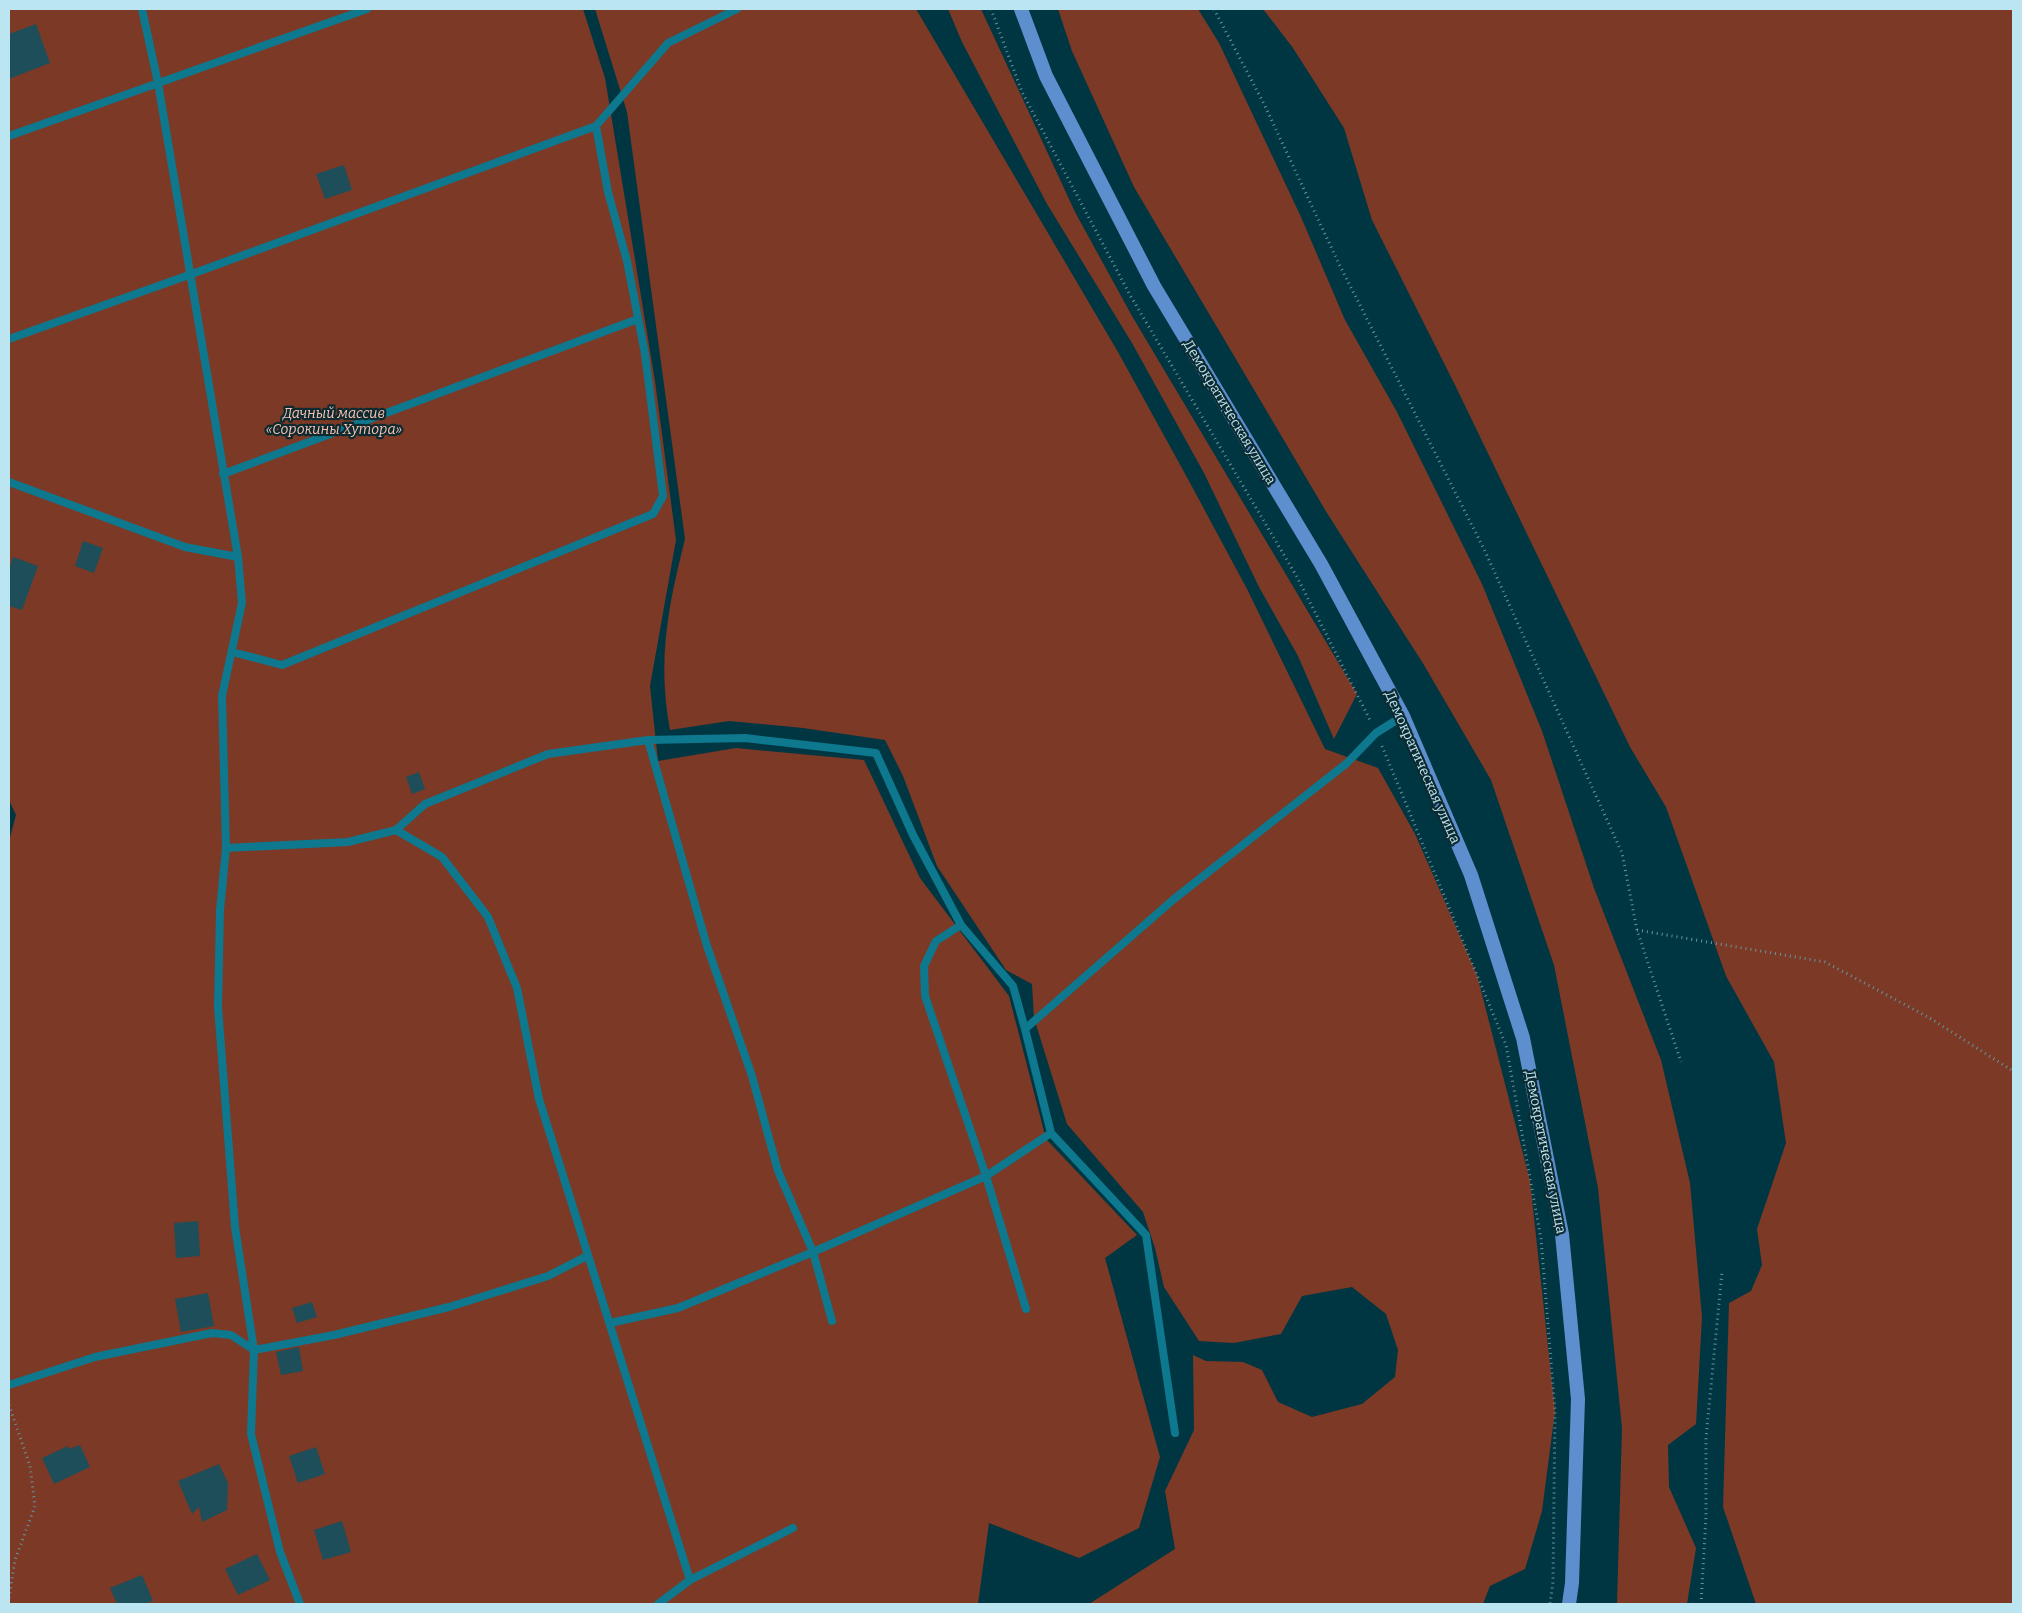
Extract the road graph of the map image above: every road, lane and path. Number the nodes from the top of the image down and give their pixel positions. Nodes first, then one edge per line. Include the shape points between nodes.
1 (142, 9) edge
2 (367, 9) edge
3 (737, 9) edge
4 (991, 9) edge
5 (1021, 9) edge
6 (1214, 9) edge
7 (158, 83) junction
8 (596, 126) junction
9 (9, 136) edge
10 (189, 275) junction
11 (638, 319) junction
12 (9, 339) edge
13 (223, 474) junction
14 (9, 482) edge
15 (238, 557) junction
16 (232, 652) junction
17 (1403, 716) junction
18 (1376, 733) junction
19 (648, 740) junction
20 (396, 830) junction
21 (226, 848) junction
22 (961, 925) junction
23 (1637, 930) junction
24 (1025, 1029) junction
25 (1681, 1062) dead end
26 (2013, 1071) edge
27 (1051, 1134) junction
28 (986, 1176) junction
29 (813, 1252) junction
30 (587, 1256) junction
31 (1722, 1272) dead end
32 (1026, 1309) dead end
33 (832, 1321) dead end
34 (610, 1323) junction
35 (254, 1350) junction
36 (9, 1385) edge
37 (9, 1405) edge
38 (1175, 1433) dead end
39 (793, 1528) dead end
40 (690, 1580) junction
41 (9, 1598) edge
42 (300, 1604) edge
43 (658, 1604) edge
44 (1550, 1604) edge
45 (1570, 1604) edge
46 (1701, 1604) edge

1 - 7 lane
2 - 7 lane
3 - 8 lane via 668,43
4 - 18 path via 1022,92 1130,295 1296,577
5 - 17 main road, Демократическая улица via 1046,76 1154,286 1321,564
6 - 23 path via 1492,567 1622,853
7 - 9 lane
7 - 10 lane
8 - 10 lane
8 - 11 lane
10 - 12 lane
10 - 13 lane
11 - 13 lane
11 - 16 lane via 663,496 653,514 282,665
13 - 15 lane
14 - 15 lane via 185,546
15 - 16 lane via 242,603
16 - 21 lane via 222,696
17 - 18 lane
17 - 45 main road, Демократическая улица via 1471,875 1523,1038 1562,1234 1578,1399
18 - 24 lane via 1347,763 1174,898
18 - 44 path via 1506,1045 1541,1239 1554,1401
19 - 20 lane via 548,754 425,804
19 - 22 lane via 745,738 876,753 913,835
19 - 29 lane via 707,946 752,1076 778,1171
20 - 21 lane via 348,842
20 - 30 lane via 442,857 488,917 517,988 539,1099
21 - 35 lane via 220,910 218,1007 235,1227
22 - 24 lane via 1013,986
22 - 28 lane via 936,941 924,966 925,996
23 - 25 path
23 - 26 path via 1825,962 1928,1017
24 - 27 lane
27 - 28 lane
27 - 38 lane via 1146,1235
28 - 29 lane
28 - 32 lane
29 - 33 lane
29 - 34 lane via 678,1308
30 - 34 lane
30 - 35 lane via 548,1276 449,1307
31 - 46 path via 1706,1438
34 - 40 lane
35 - 36 lane via 231,1335 212,1333 95,1357
35 - 42 lane via 252,1434 280,1552
37 - 41 path via 30,1466 35,1506 15,1560
39 - 40 lane
40 - 43 lane

